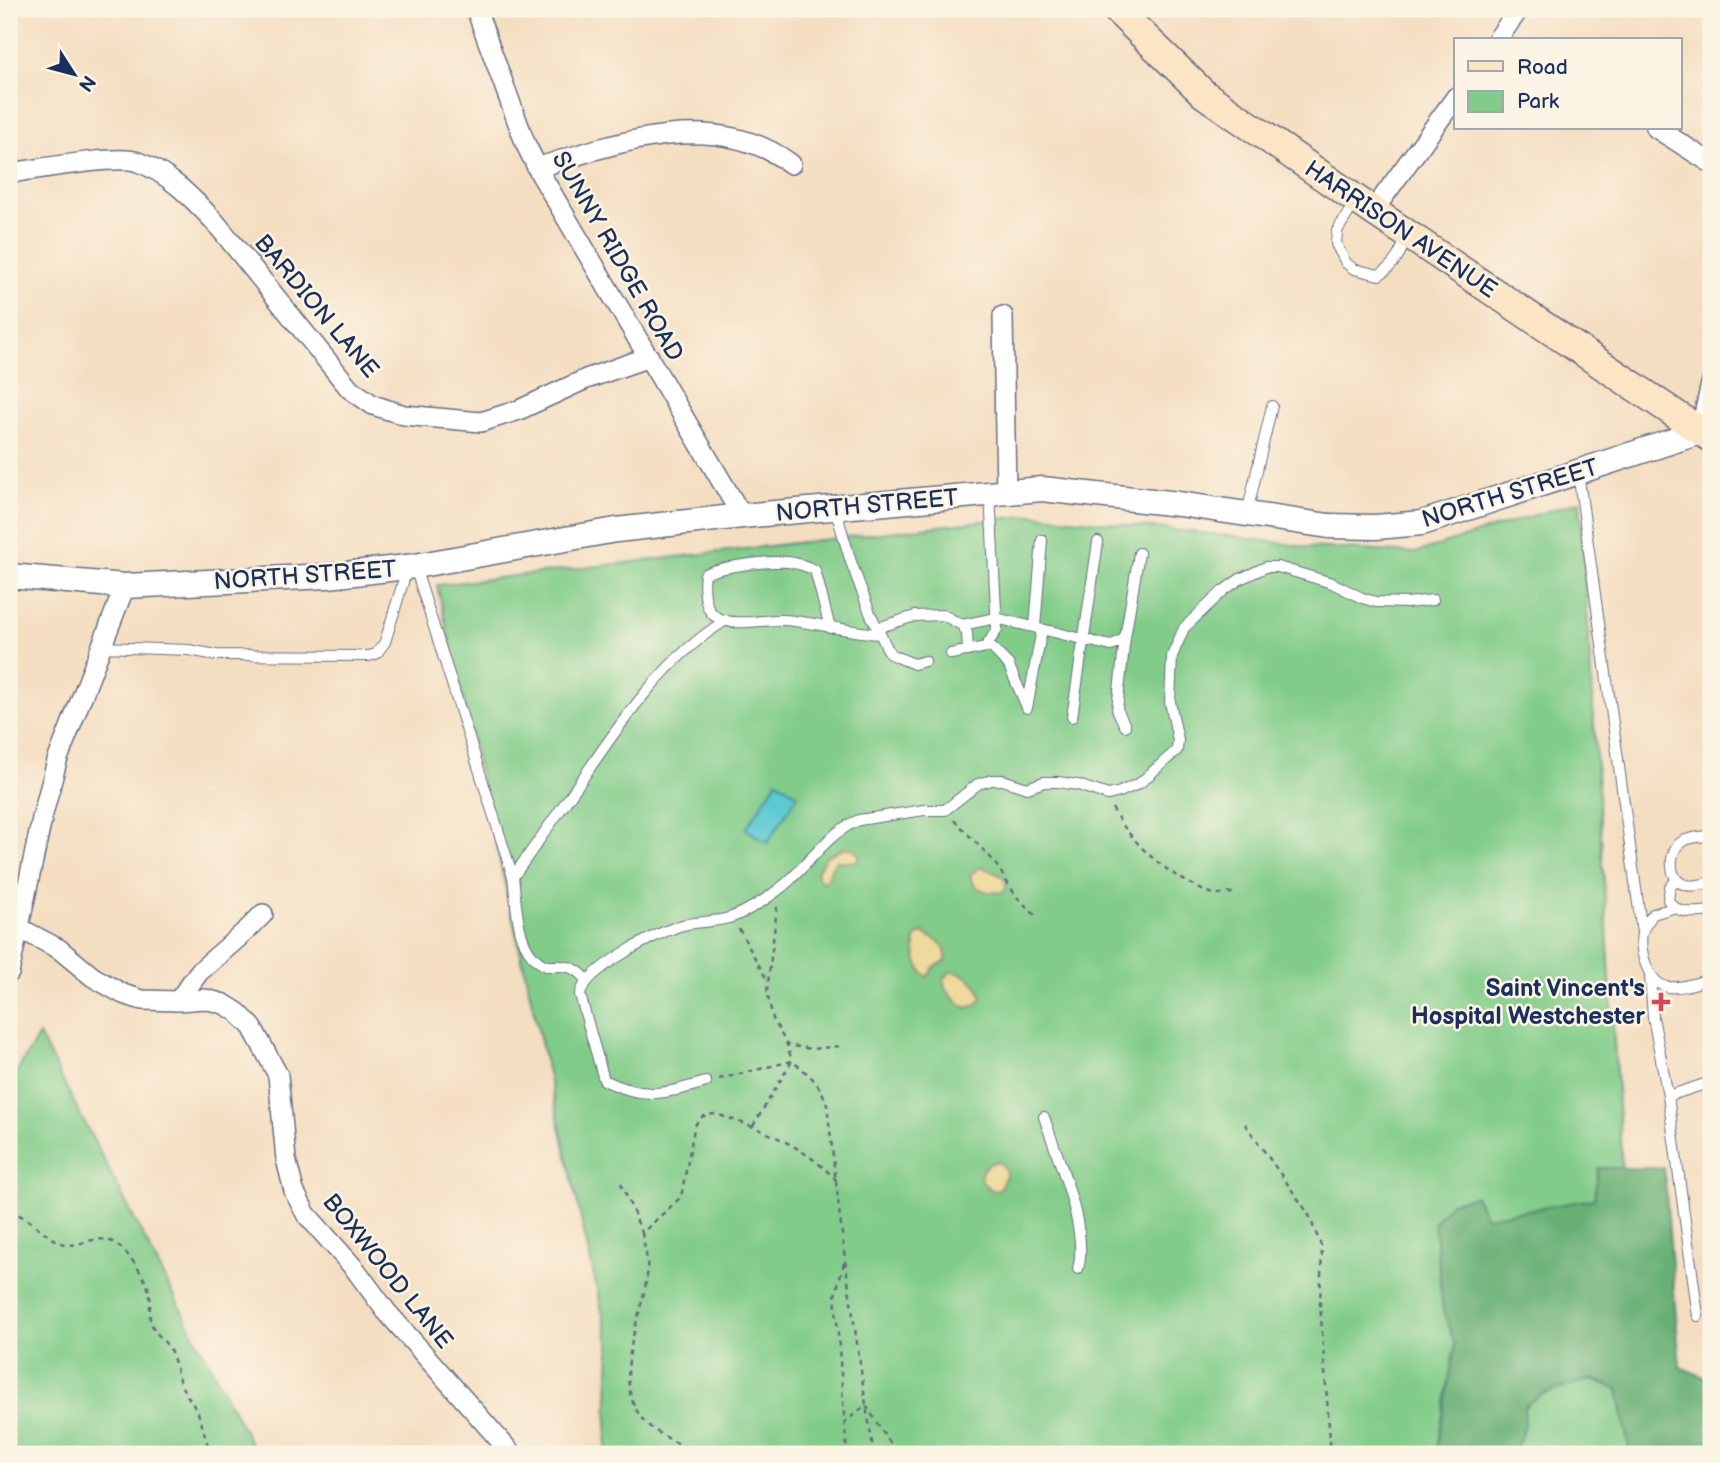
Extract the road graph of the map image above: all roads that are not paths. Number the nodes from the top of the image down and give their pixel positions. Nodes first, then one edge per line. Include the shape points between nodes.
1 (476, 9) edge
2 (1116, 9) edge
3 (1519, 9) edge
4 (1507, 37) edge
5 (1454, 99) edge
6 (1659, 130) edge
7 (1711, 163) edge
8 (791, 164) dead end
9 (537, 168) junction
10 (9, 173) edge
11 (1365, 206) junction
12 (1407, 235) junction
13 (1003, 316) dead end
14 (649, 358) junction
15 (1711, 384) edge
16 (1272, 406) dead end
17 (1706, 435) edge
18 (1578, 472) junction
19 (998, 493) junction
20 (835, 508) junction
21 (1247, 514) junction
22 (742, 516) junction
23 (1042, 540) dead end
24 (1098, 542) dead end
25 (1139, 553) dead end
26 (411, 567) junction
27 (9, 576) edge
28 (125, 586) junction
29 (1433, 600) dead end
30 (996, 618) junction
31 (726, 620) junction
32 (962, 625) junction
33 (830, 628) junction
34 (1038, 628) junction
35 (879, 631) junction
36 (1125, 638) junction
37 (1083, 639) junction
38 (988, 644) junction
39 (101, 647) junction
40 (968, 651) junction
41 (951, 654) dead end
42 (925, 661) dead end
43 (1072, 717) dead end
44 (1125, 726) dead end
45 (1711, 835) edge
46 (513, 877) junction
47 (1677, 880) junction
48 (1711, 882) edge
49 (1672, 908) junction
50 (1711, 911) edge
51 (263, 914) dead end
52 (19, 928) junction
53 (1642, 932) junction
54 (9, 973) edge
55 (1650, 976) junction
56 (587, 979) junction
57 (1711, 979) edge
58 (178, 1002) junction
59 (706, 1082) road end
60 (1711, 1082) edge
61 (1668, 1096) junction
62 (1044, 1117) dead end
63 (1078, 1269) dead end
64 (1698, 1316) dead end
65 (512, 1454) edge

1 - 9 street, SUNNY RIDGE ROAD
2 - 11 main road, HARRISON AVENUE via 1204,94
3 - 4 street
5 - 11 street
6 - 7 street
8 - 9 street via 744,140 695,134 621,142
9 - 14 street, SUNNY RIDGE ROAD
10 - 14 street, BARDION LANE via 118,159 137,161 169,179 215,222 350,389 373,405 404,415 481,422
11 - 12 main road, HARRISON AVENUE
11 - 12 lane via 1337,231 1336,244 1354,269 1379,275 1401,253
12 - 17 main road, HARRISON AVENUE
13 - 19 street
14 - 22 street, SUNNY RIDGE ROAD
15 - 17 street
16 - 21 lane
17 - 18 street, NORTH STREET
18 - 21 street, NORTH STREET via 1422,523 1329,526
18 - 53 lane
19 - 20 street, NORTH STREET
19 - 21 street, NORTH STREET via 1042,489
19 - 30 lane
20 - 22 street, NORTH STREET
20 - 35 lane
22 - 26 street, NORTH STREET via 616,530
23 - 34 lane
24 - 37 lane
25 - 36 lane
26 - 28 street, NORTH STREET
26 - 39 lane via 385,642 369,656 216,655
26 - 46 lane
27 - 28 street, NORTH STREET
28 - 39 street
29 - 56 lane via 1376,603 1332,583 1266,567 1240,579 1192,618 1177,640 1170,702 1177,750 1140,783 1108,795 1058,782 1027,788 992,780 978,783 945,810 849,824 781,887 731,918 696,922 656,936
30 - 32 lane
30 - 34 lane
30 - 38 lane via 997,629
31 - 33 lane via 783,620
31 - 33 lane via 716,618 707,607 705,574 716,568 787,562 815,570
31 - 46 lane via 661,674
32 - 35 lane via 943,615 915,616
32 - 40 lane
33 - 35 lane
34 - 37 lane
34 - 38 lane via 1027,708 1008,664
35 - 42 lane via 890,654 914,664
36 - 37 lane via 1111,646
36 - 44 lane via 1117,709
37 - 43 lane
38 - 40 lane
39 - 52 street via 50,785
40 - 41 lane
45 - 47 lane via 1679,843 1671,858
46 - 56 lane via 525,944 548,966 572,968
47 - 48 lane via 1693,886
47 - 49 lane via 1670,887
49 - 50 lane
49 - 53 lane via 1653,914
51 - 58 street via 199,972
52 - 54 street
52 - 58 street, BOXWOOD LANE via 59,949 107,986 142,1000
53 - 55 lane
55 - 57 lane via 1671,987
55 - 61 lane
56 - 59 lane via 580,995 604,1080 646,1094
58 - 65 street, BOXWOOD LANE via 205,999 224,1004 252,1027 278,1075 286,1159 306,1214
60 - 61 lane
61 - 64 lane
62 - 63 lane via 1080,1241

